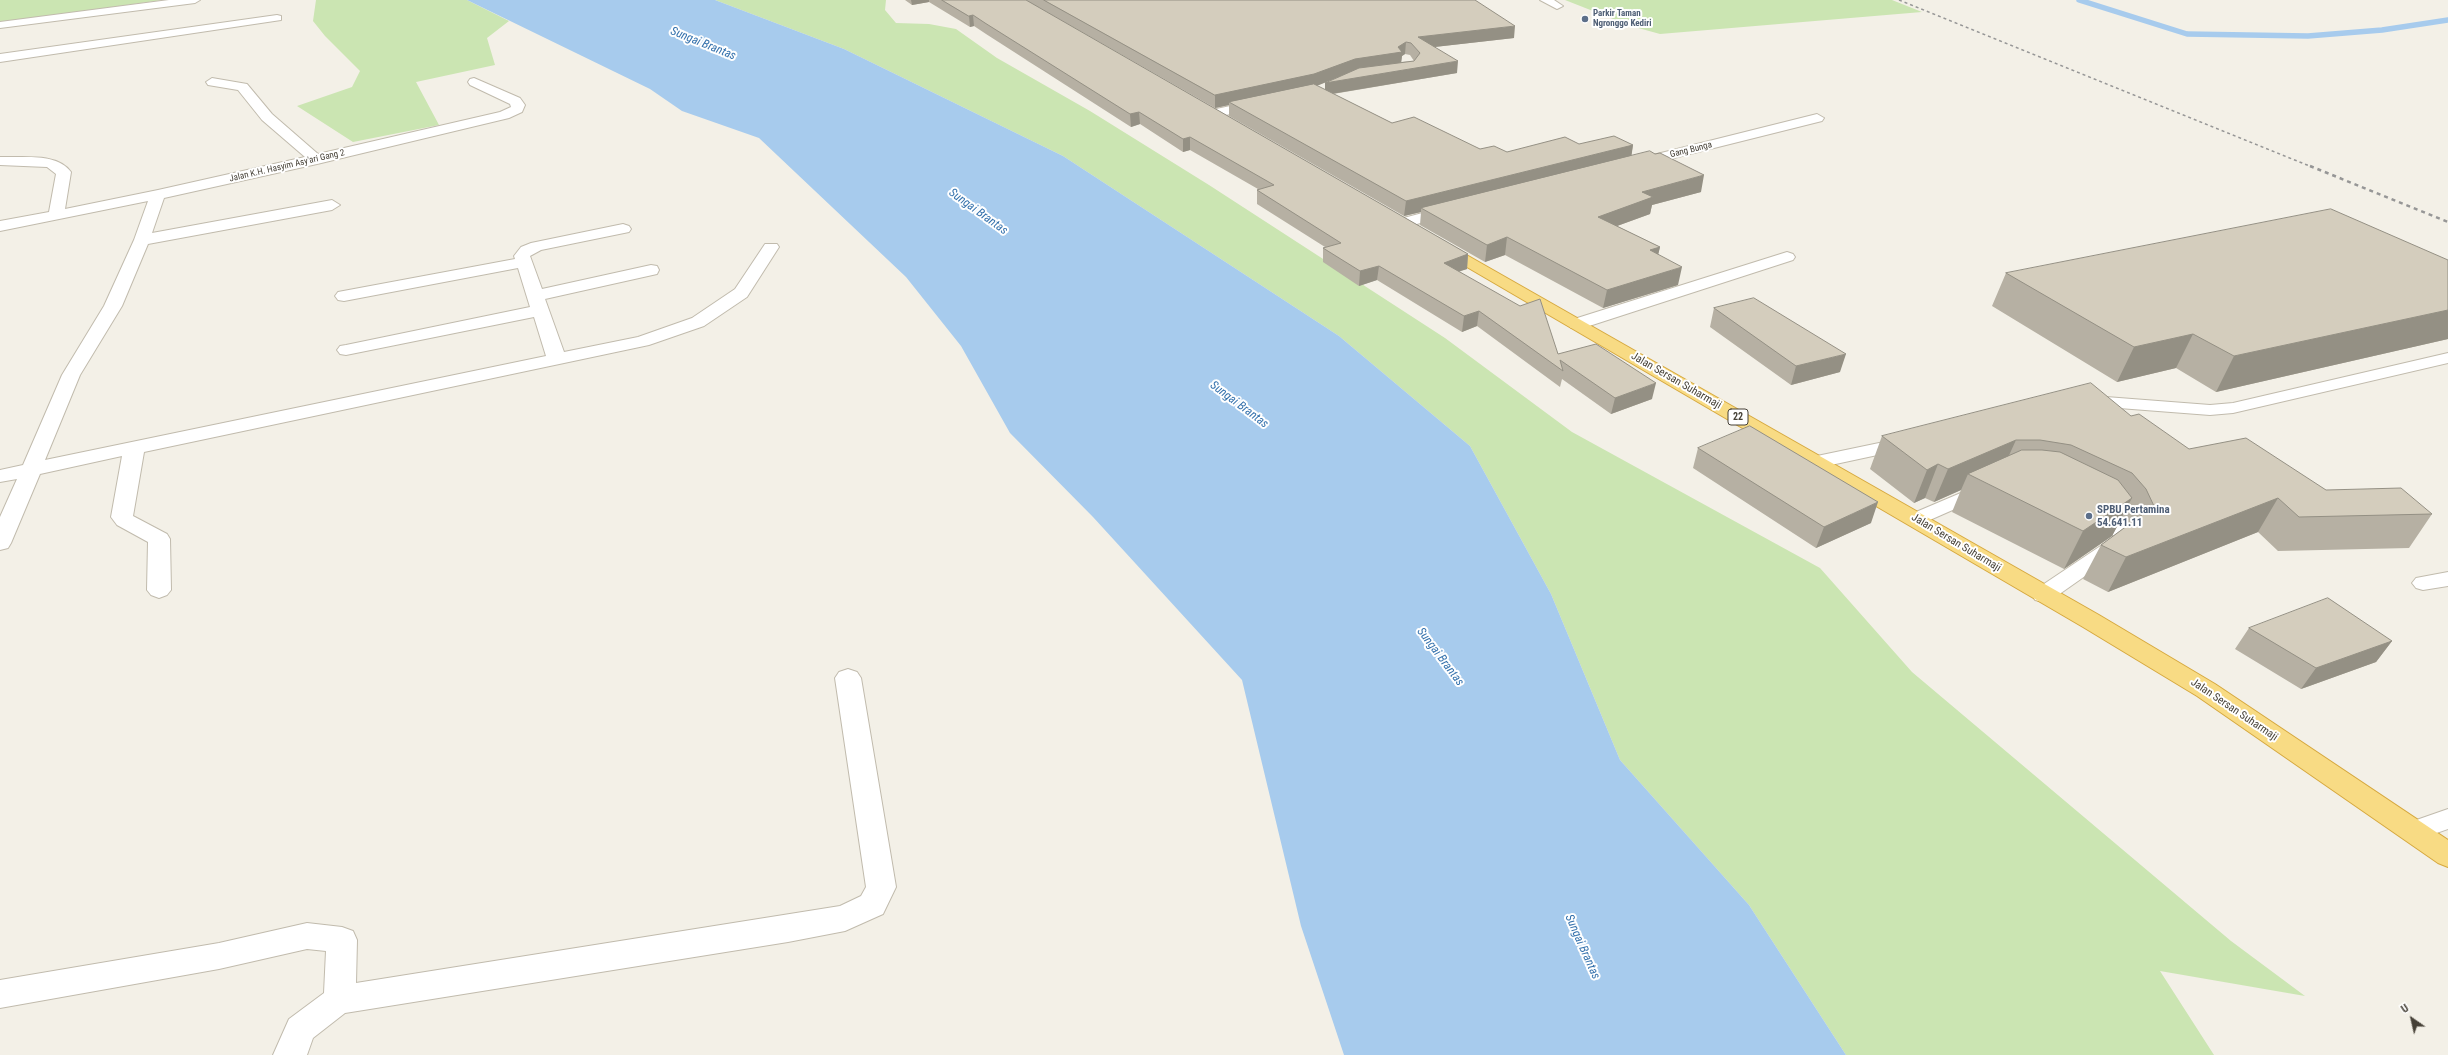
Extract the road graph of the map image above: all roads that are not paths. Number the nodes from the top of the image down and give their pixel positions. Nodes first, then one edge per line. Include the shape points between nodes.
1 (195, 0) edge
2 (1545, 0) edge
3 (1557, 6) dead end
4 (112, 10) junction
5 (277, 18) dead end
6 (0, 25) edge
7 (119, 41) junction
8 (0, 58) edge
9 (212, 82) dead end
10 (474, 82) dead end
11 (1273, 101) edge
12 (1205, 110) joint
13 (1818, 118) dead end
14 (1239, 129) edge
15 (317, 160) junction
16 (0, 161) edge
17 (1625, 166) edge
18 (158, 195) junction
19 (332, 205) dead end
20 (1464, 207) edge
21 (56, 214) junction
22 (1395, 219) joint
23 (0, 226) edge
24 (623, 229) dead end
25 (142, 240) junction
26 (771, 247) dead end
27 (1787, 257) dead end
28 (523, 262) junction
29 (651, 270) dead end
30 (344, 296) dead end
31 (537, 303) junction
32 (1577, 324) junction
33 (346, 350) dead end
34 (2448, 358) edge
35 (557, 360) junction
36 (2076, 406) edge
37 (1920, 441) edge
38 (134, 449) junction
39 (1817, 462) junction
40 (30, 470) junction
41 (0, 476) edge
42 (2002, 480) edge
43 (2081, 499) edge
44 (1916, 520) junction
45 (0, 543) edge
46 (2448, 579) edge
47 (2423, 583) dead end
48 (159, 590) dead end
49 (2044, 595) junction
50 (848, 678) dead end
51 (2448, 819) edge
52 (2414, 831) junction
53 (2448, 855) edge
54 (0, 994) edge
55 (339, 1000) junction
56 (290, 1055) edge

1 - 4 street
2 - 3 street
4 - 6 street
4 - 7 street
5 - 7 street
7 - 8 street
9 - 15 street via 242,87 250,100
10 - 15 street, Jalan K.H. Hasyim Asy'ari Gang 2 via 515,101 518,109 504,116
11 - 12 street
12 - 14 highway
13 - 17 street, Gang Bunga
15 - 18 street, Jalan K.H. Hasyim Asy'ari Gang 2
16 - 21 street via 50,163 64,172
18 - 21 street, Jalan K.H. Hasyim Asy'ari Gang 2
18 - 25 street
19 - 25 street
20 - 22 street
21 - 23 street, Jalan K.H. Hasyim Asy'ari Gang 2
22 - 32 highway, Jalan Sersan Suharmaji / 22
24 - 28 street via 537,246 527,250 522,256
25 - 40 street via 114,306 72,375
26 - 35 street via 741,293 698,322 644,341
27 - 32 street
28 - 30 street
28 - 31 street
29 - 31 street
31 - 33 street
31 - 35 street
32 - 39 highway, Jalan Sersan Suharmaji / 22
34 - 36 lane via 2233,408 2210,410 2106,402
35 - 38 street
37 - 39 lane
38 - 40 street
38 - 48 street via 122,517 159,539
39 - 44 highway, Jalan Sersan Suharmaji / 22
40 - 41 street
40 - 45 street
42 - 44 lane
43 - 49 lane via 2107,512 2120,527 2125,539
44 - 49 highway, Jalan Sersan Suharmaji / 22
46 - 47 lane
49 - 52 highway, Jalan Sersan Suharmaji / 22 via 2206,690
50 - 55 street via 881,887 872,905 845,918 788,929
51 - 52 lane
52 - 53 highway, Jalan Sersan Suharmaji / 22
54 - 55 street via 219,956 307,936 342,940
55 - 56 street via 316,1014 300,1029

